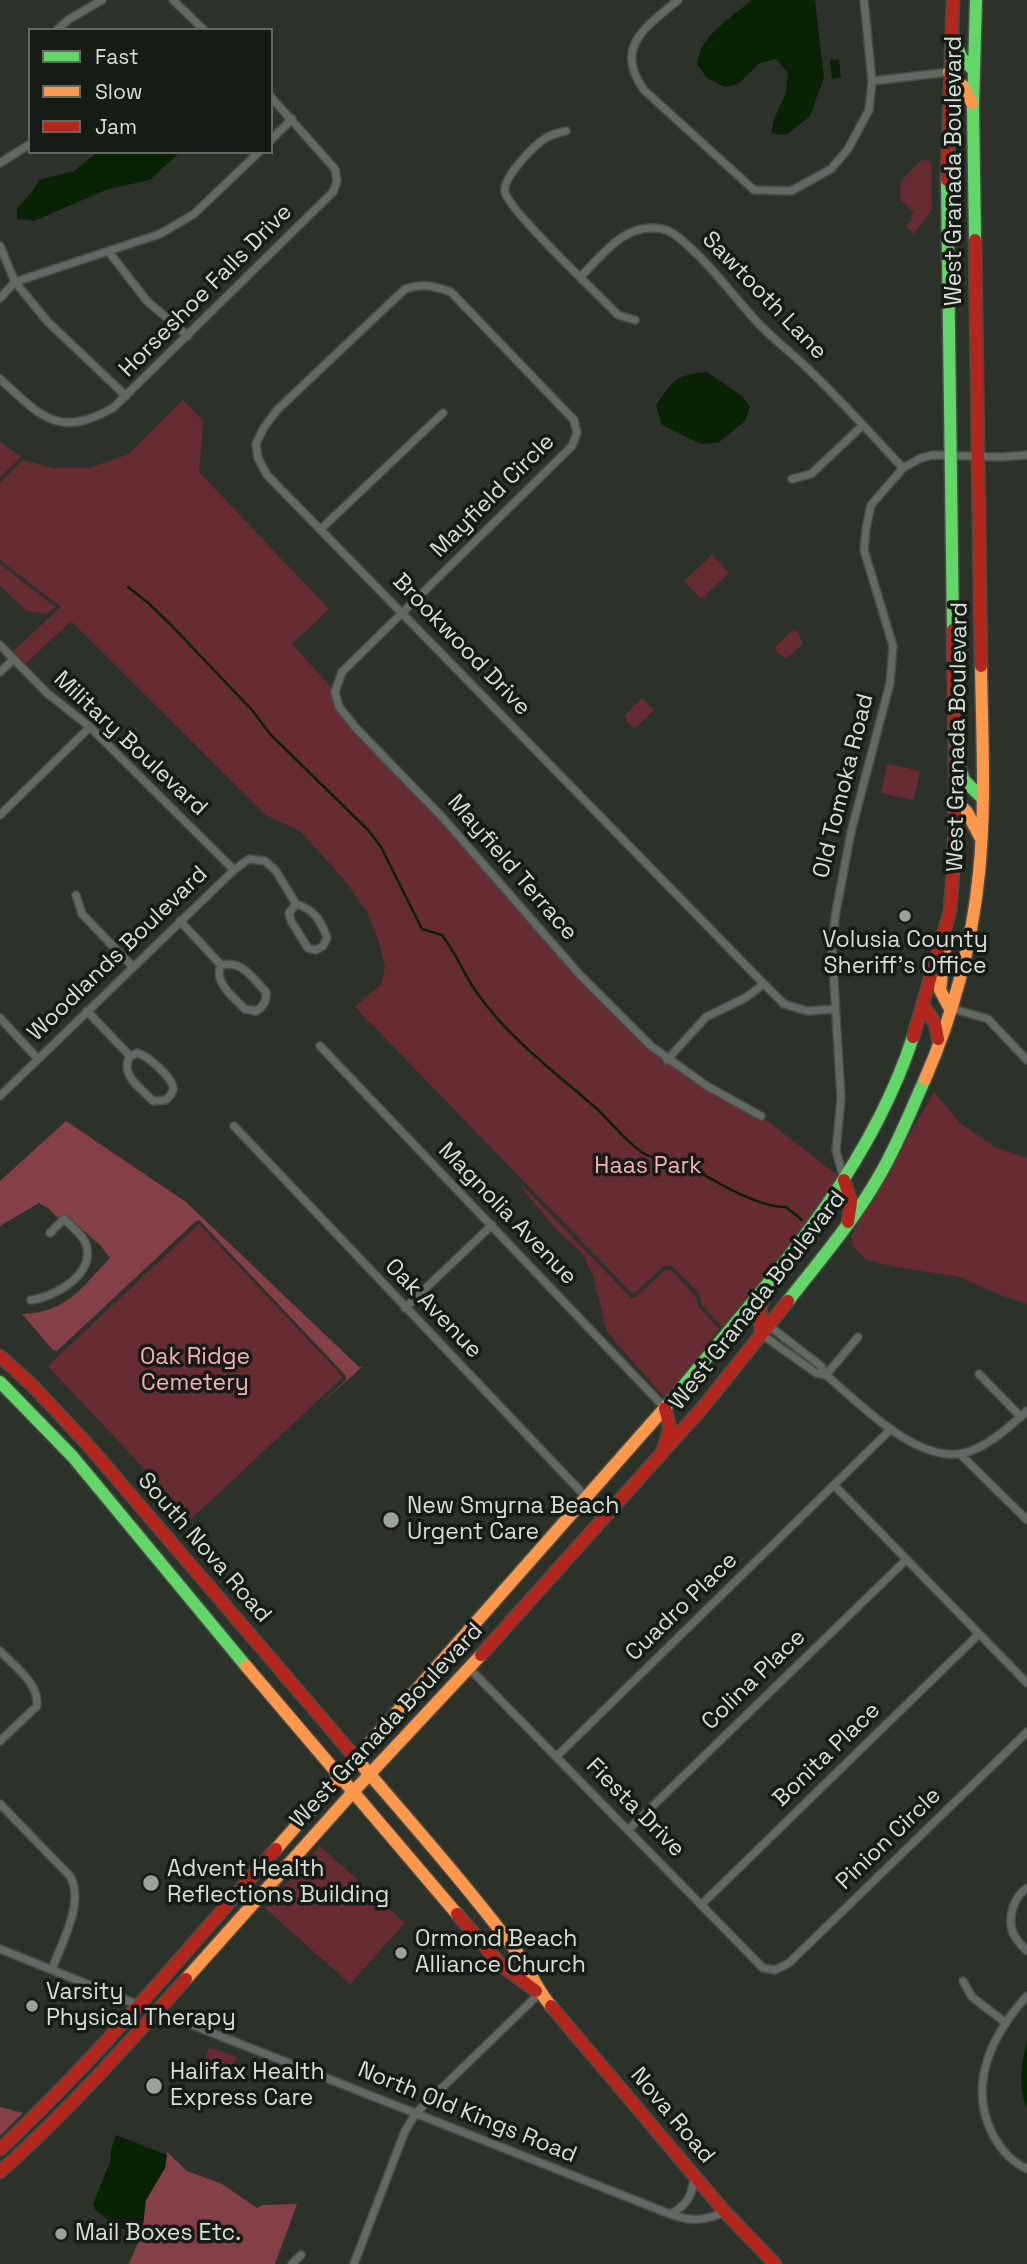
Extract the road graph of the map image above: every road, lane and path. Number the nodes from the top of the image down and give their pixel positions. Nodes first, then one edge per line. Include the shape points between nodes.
1 (102, 0) edge
2 (173, 0) edge
3 (678, 0) edge
4 (864, 0) edge
5 (953, 0) edge
6 (976, 0) edge
7 (194, 27) edge
8 (60, 28) edge
9 (951, 31) junction
10 (974, 71) junction
11 (949, 72) junction
12 (872, 81) junction
13 (273, 99) edge
14 (973, 106) junction
15 (292, 119) junction
16 (566, 131) dead end
17 (273, 138) edge
18 (28, 145) edge
19 (257, 154) edge
20 (0, 163) edge
21 (0, 246) edge
22 (108, 252) junction
23 (581, 276) junction
24 (15, 282) junction
25 (433, 285) joint
26 (0, 298) edge
27 (635, 320) dead end
28 (188, 336) junction
29 (0, 379) edge
30 (126, 396) junction
31 (443, 413) dead end
32 (862, 426) junction
33 (951, 454) junction
34 (980, 455) junction
35 (1027, 455) edge
36 (903, 468) junction
37 (792, 479) dead end
38 (321, 529) junction
39 (402, 613) junction
40 (0, 645) edge
41 (14, 659) junction
42 (0, 672) edge
43 (90, 727) junction
44 (955, 756) junction
45 (983, 799) junction
46 (955, 800) junction
47 (0, 815) edge
48 (981, 840) junction
49 (234, 870) junction
50 (76, 895) dead end
51 (296, 904) junction
52 (950, 911) junction
53 (180, 921) junction
54 (221, 965) junction
55 (132, 967) junction
56 (764, 984) junction
57 (923, 1005) junction
58 (949, 1007) junction
59 (835, 1009) junction
60 (87, 1011) junction
61 (0, 1018) edge
62 (320, 1046) dead end
63 (939, 1047) junction
64 (130, 1056) junction
65 (38, 1059) junction
66 (667, 1060) junction
67 (1027, 1060) edge
68 (0, 1096) edge
69 (761, 1116) dead end
70 (234, 1126) dead end
71 (844, 1180) junction
72 (492, 1225) junction
73 (847, 1226) junction
74 (50, 1233) dead end
75 (768, 1282) junction
76 (31, 1300) dead end
77 (405, 1308) junction
78 (764, 1329) junction
79 (858, 1337) dead end
80 (0, 1356) edge
81 (979, 1374) dead end
82 (826, 1375) junction
83 (0, 1382) edge
84 (665, 1408) junction
85 (60, 1414) junction
86 (1024, 1414) edge
87 (46, 1427) junction
88 (891, 1429) junction
89 (662, 1453) junction
90 (960, 1454) junction
91 (834, 1485) junction
92 (586, 1498) junction
93 (605, 1517) junction
94 (1027, 1520) edge
95 (906, 1560) junction
96 (174, 1578) junction
97 (215, 1594) junction
98 (979, 1634) junction
99 (0, 1651) edge
100 (469, 1668) junction
101 (1027, 1684) edge
102 (1027, 1732) edge
103 (0, 1741) edge
104 (557, 1756) junction
105 (356, 1758) junction
106 (370, 1774) junction
107 (340, 1776) junction
108 (353, 1792) junction
109 (0, 1804) edge
110 (629, 1829) junction
111 (1027, 1888) edge
112 (702, 1904) junction
113 (0, 1949) edge
114 (1027, 1951) edge
115 (52, 1969) junction
116 (775, 1970) joint
117 (167, 1972) junction
118 (963, 1981) dead end
119 (540, 1993) junction
120 (1027, 1996) edge
121 (139, 2005) junction
122 (157, 2011) junction
123 (1006, 2023) junction
124 (131, 2041) junction
125 (77, 2074) junction
126 (416, 2113) junction
127 (1, 2148) edge
128 (16, 2158) junction
129 (0, 2163) edge
130 (1027, 2169) edge
131 (0, 2172) edge
132 (694, 2175) junction
133 (725, 2212) junction
134 (670, 2214) junction
135 (301, 2255) dead end
136 (292, 2264) edge
137 (354, 2264) edge
138 (775, 2264) edge

1 - 8 street
2 - 7 street
3 - 12 street via 634,41 631,65 635,78 754,190 791,191 831,169 869,110
4 - 12 street
5 - 9 main road, West Granada Boulevard
6 - 10 main road, West Granada Boulevard
9 - 10 main road via 961,57
9 - 11 main road, West Granada Boulevard
10 - 14 main road, West Granada Boulevard
11 - 12 street
11 - 14 main road
11 - 33 main road, West Granada Boulevard
13 - 15 street, Horseshoe Falls Drive
14 - 34 main road, West Granada Boulevard
15 - 17 street
15 - 28 street, Horseshoe Falls Drive via 335,169 333,192
16 - 23 street via 546,137 511,172 505,193 525,221
18 - 20 street
19 - 22 street via 194,214 160,234
21 - 24 street
22 - 24 street
22 - 28 street via 147,301
23 - 27 street via 618,315
23 - 32 street, Sawtooth Lane via 620,237 644,228 669,231
24 - 26 street
24 - 30 street via 48,322
25 - 38 street, Brookwood Drive via 405,289 278,410 256,444 267,475
25 - 39 street, Mayfield Circle via 451,292 574,420 577,433 572,446
28 - 30 street, Horseshoe Falls Drive
29 - 30 street, Horseshoe Falls Drive via 40,415 60,422 95,418
31 - 38 street
32 - 36 street, Sawtooth Lane
32 - 37 street via 811,474
33 - 34 street, Old Tomoka Road
33 - 36 street, Old Tomoka Road via 921,458
33 - 44 main road, West Granada Boulevard
34 - 35 street, Old Tomoka Road
34 - 45 main road, West Granada Boulevard
36 - 59 street, Old Tomoka Road via 872,505 866,529 864,550 893,646 890,683 838,891 832,949
38 - 39 street, Brookwood Drive
39 - 56 street, Brookwood Drive
39 - 66 street, Mayfield Terrace via 342,672 335,692 338,707 443,818 580,975
40 - 41 street, Military Boulevard
41 - 42 street
41 - 43 street, Military Boulevard
43 - 47 street
43 - 49 street, Military Boulevard
44 - 45 main road via 964,779
44 - 46 main road, West Granada Boulevard
45 - 48 main road, West Granada Boulevard
46 - 48 main road via 967,812
46 - 52 main road, West Granada Boulevard
48 - 58 main road, West Granada Boulevard via 976,898
49 - 51 street via 249,859 265,861 276,870
49 - 53 street, Woodlands Boulevard
50 - 55 street via 82,914
51 - 51 street via 289,913 291,922 308,948 316,950 327,938 323,927 310,908
52 - 57 main road, West Granada Boulevard
52 - 58 main road via 940,990
53 - 54 street
53 - 55 street, Woodlands Boulevard
54 - 54 street via 220,980 245,1009 256,1011 263,1005 265,992 242,967
55 - 60 street, Woodlands Boulevard
56 - 59 street, Brookwood Drive via 784,1004 807,1011
56 - 66 street via 706,1017
57 - 63 main road via 935,1023
57 - 71 main road, West Granada Boulevard via 885,1105
58 - 63 main road, West Granada Boulevard
58 - 67 street via 988,1019
59 - 71 street, Old Tomoka Road via 841,1098 836,1151
60 - 64 street
60 - 65 street, Woodlands Boulevard
61 - 65 street
62 - 72 street, Magnolia Avenue
63 - 73 main road, West Granada Boulevard via 896,1145
64 - 64 street via 128,1074 153,1101 166,1100 172,1083 148,1057
65 - 68 street, Woodlands Boulevard
66 - 69 street, Mayfield Terrace
70 - 77 street, Oak Avenue
71 - 73 main road via 851,1202
71 - 75 main road, West Granada Boulevard
72 - 77 street
72 - 84 street, Magnolia Avenue
73 - 78 main road, West Granada Boulevard
74 - 76 street via 64,1219 85,1241 84,1268 65,1288
75 - 78 main road via 760,1309
75 - 84 main road, West Granada Boulevard
77 - 92 street, Oak Avenue
78 - 82 street via 816,1373
78 - 89 main road, West Granada Boulevard
79 - 82 street
80 - 85 main road, South Nova Road
81 - 86 street
82 - 88 street
83 - 87 main road, South Nova Road
84 - 89 main road via 670,1428
84 - 92 main road, West Granada Boulevard
85 - 87 street
85 - 97 main road, South Nova Road
86 - 90 street via 998,1436
87 - 96 main road, South Nova Road
88 - 90 street via 917,1446 946,1455
88 - 91 street, Cuadro Place
89 - 93 main road, West Granada Boulevard
90 - 94 street
91 - 95 street
91 - 104 street, Cuadro Place
92 - 93 street, Oak Avenue
92 - 105 main road, West Granada Boulevard
93 - 100 main road, West Granada Boulevard
95 - 98 street
95 - 110 street, Colina Place
96 - 97 main road via 197,1591
96 - 107 main road, South Nova Road
97 - 105 main road, South Nova Road
98 - 101 street
98 - 112 street, Bonita Place
99 - 103 street via 35,1687 37,1706
100 - 104 street, Fiesta Drive
100 - 106 main road, West Granada Boulevard
102 - 116 street, Pinion Circle via 789,1963
104 - 110 street, Fiesta Drive
105 - 106 main road, South Nova Road
105 - 107 main road, West Granada Boulevard
106 - 108 main road, West Granada Boulevard
106 - 119 main road, Nova Road via 516,1950
107 - 108 main road, Nova Road
107 - 117 main road, West Granada Boulevard
108 - 119 main road, Nova Road via 500,1964
108 - 122 main road, West Granada Boulevard
109 - 115 street via 74,1883 76,1903
110 - 112 street, Fiesta Drive
111 - 114 street via 1013,1905 1012,1921 1013,1933
112 - 116 street, Fiesta Drive via 763,1968
113 - 115 street
115 - 121 street
117 - 121 main road, West Granada Boulevard
117 - 122 main road
118 - 123 street via 972,1997
119 - 126 street
119 - 132 main road, Nova Road
120 - 123 street
121 - 124 main road
121 - 125 main road, West Granada Boulevard
122 - 124 main road, West Granada Boulevard
122 - 126 street, North Old Kings Road
123 - 130 street via 983,2070 982,2101 1000,2147
124 - 128 main road, West Granada Boulevard
125 - 127 main road, West Granada Boulevard
125 - 128 main road via 67,2097 19,2142
126 - 134 street, North Old Kings Road
126 - 137 street
127 - 129 main road
128 - 131 main road, West Granada Boulevard
132 - 133 main road, Nova Road
132 - 134 street via 688,2200
133 - 134 street, North Old Kings Road via 694,2221
133 - 138 main road, Nova Road
135 - 136 street

